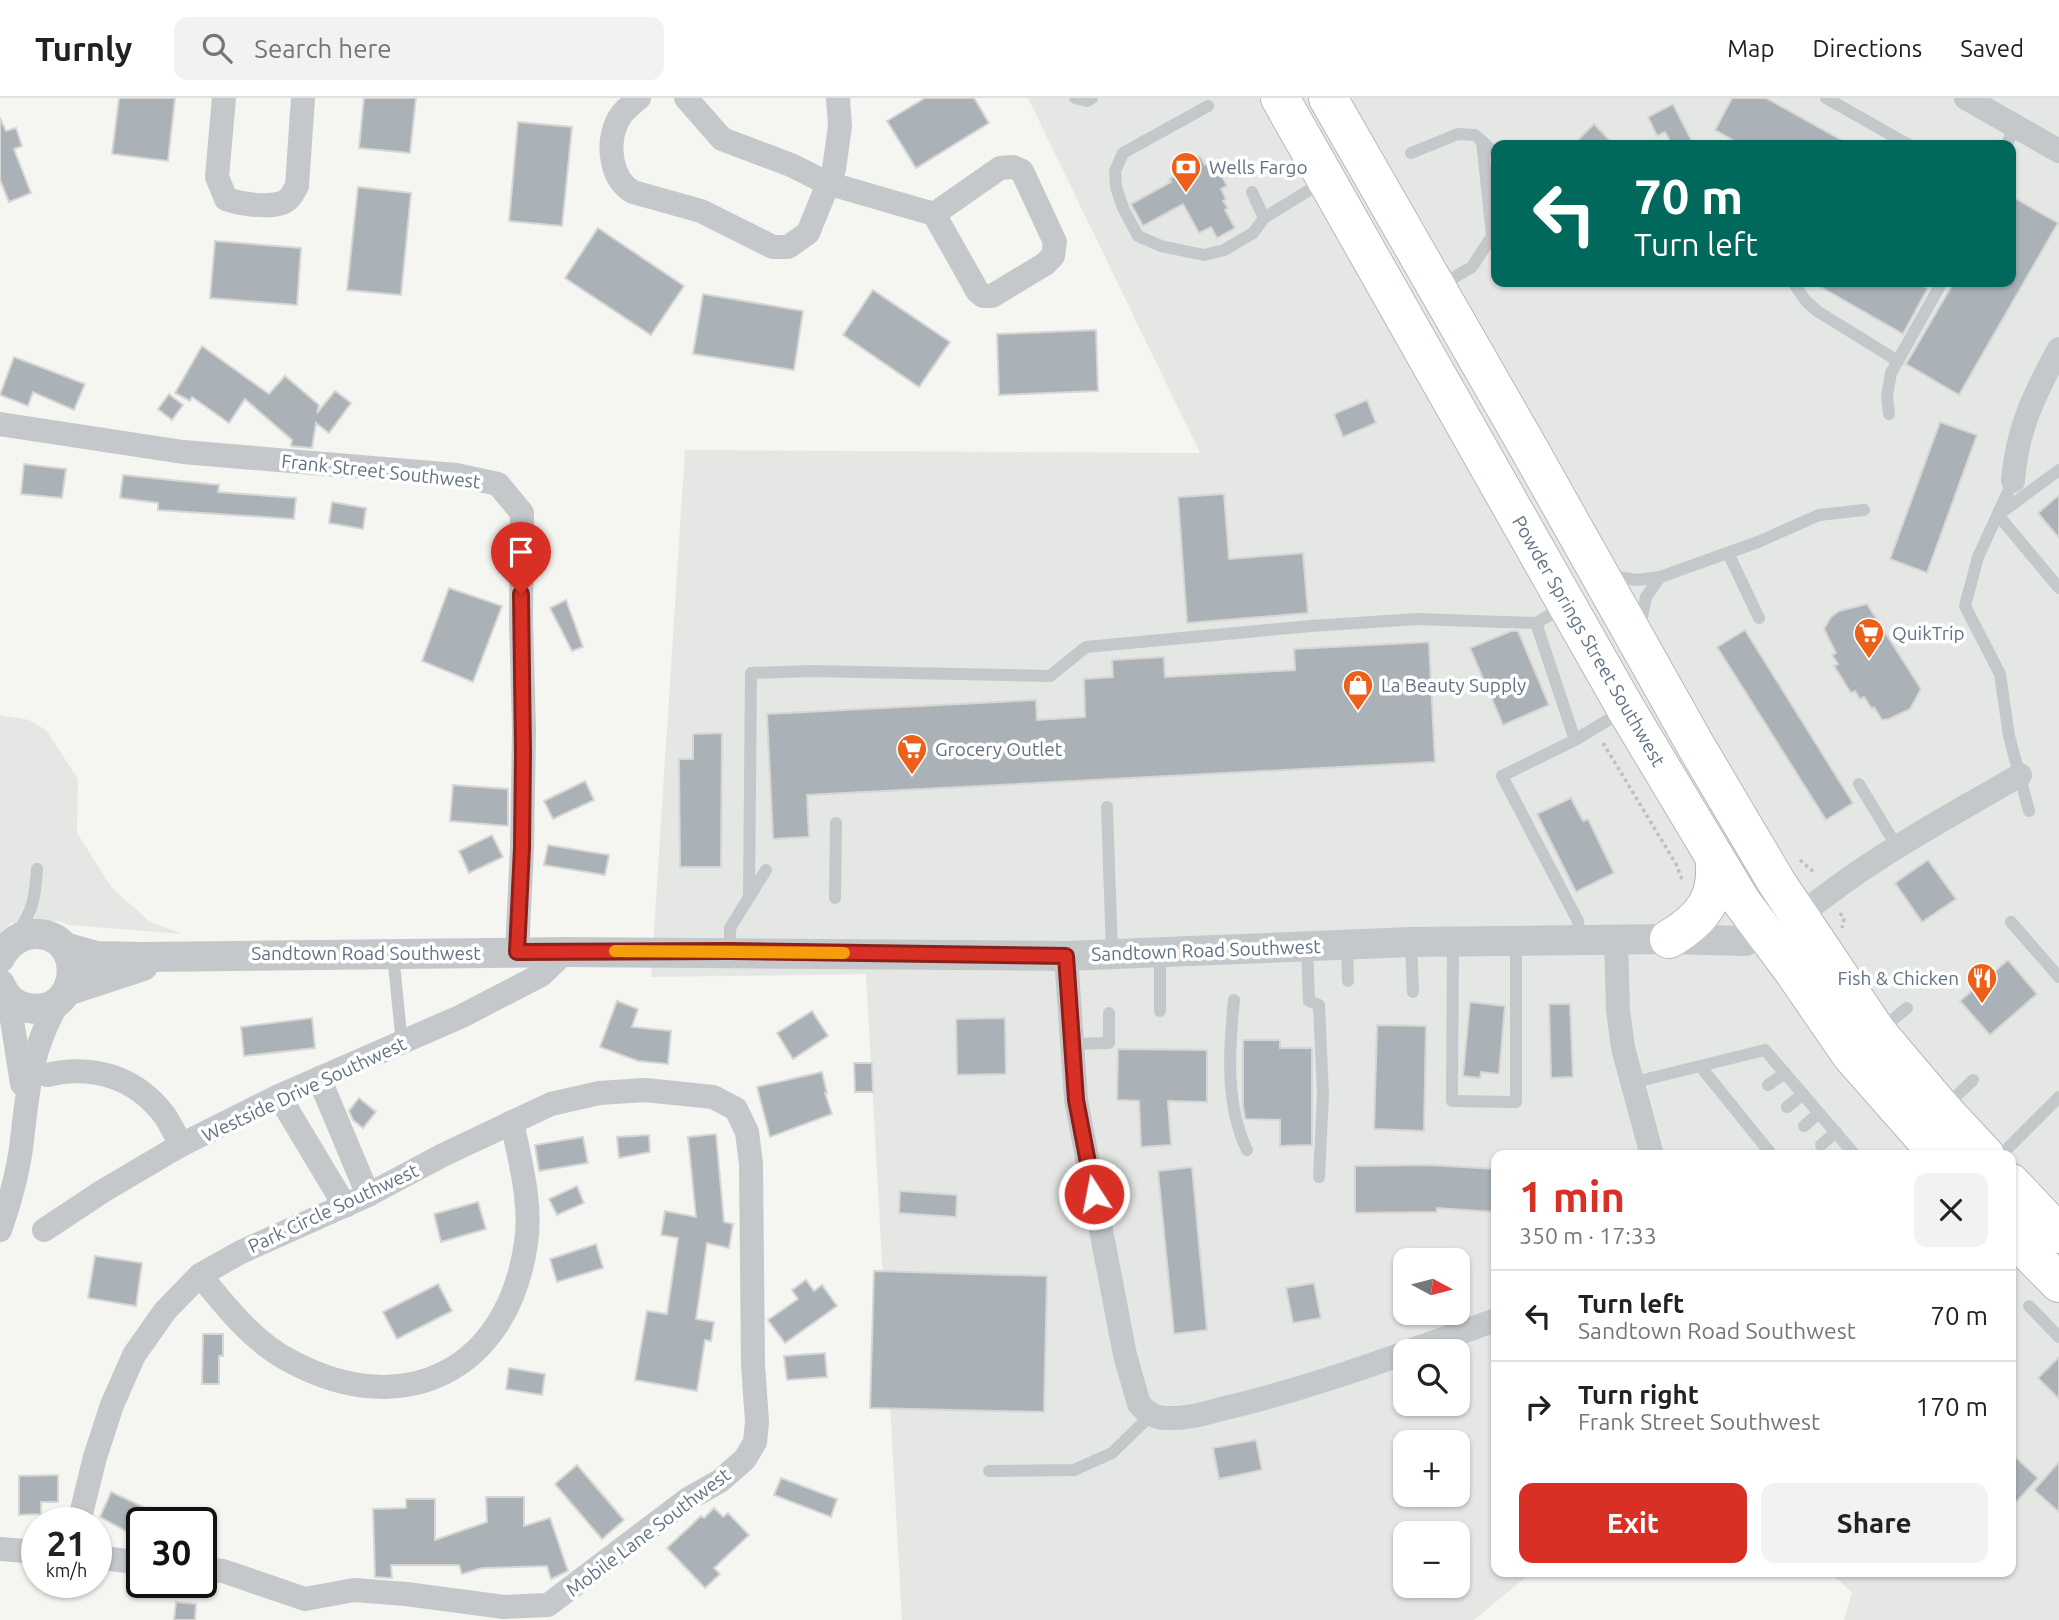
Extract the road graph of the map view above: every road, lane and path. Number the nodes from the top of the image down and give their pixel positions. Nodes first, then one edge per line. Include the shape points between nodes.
1 (224, 98) edge
2 (303, 98) edge
3 (639, 98) edge
4 (686, 98) edge
5 (838, 98) edge
6 (1075, 98) edge
7 (1092, 98) edge
8 (1280, 98) edge
9 (1826, 98) edge
10 (1966, 98) edge
11 (1330, 100) edge
12 (1208, 107) edge
13 (2010, 135) edge
14 (1900, 140) edge
15 (1482, 141) junction
16 (1491, 149) edge
17 (2059, 151) edge
18 (1411, 153) dead end
19 (1326, 179) junction
20 (827, 183) junction
21 (1252, 192) dead end
22 (934, 214) junction
23 (1264, 218) junction
24 (1491, 226) edge
25 (1491, 238) edge
26 (1436, 287) junction
27 (1796, 287) edge
28 (1939, 287) edge
29 (2059, 349) edge
30 (1898, 361) junction
31 (1889, 414) dead end
32 (0, 424) edge
33 (2059, 470) edge
34 (2013, 481) joint
35 (1864, 510) dead end
36 (1998, 514) junction
37 (1728, 553) junction
38 (1596, 568) junction
39 (1660, 577) junction
40 (2059, 588) edge
41 (1552, 614) junction
42 (1759, 618) dead end
43 (1638, 643) junction
44 (1626, 709) junction
45 (1575, 740) junction
46 (2020, 775) junction
47 (1859, 784) dead end
48 (1107, 807) dead end
49 (2028, 811) dead end
50 (836, 823) dead end
51 (1897, 847) junction
52 (1714, 856) junction
53 (37, 869) dead end
54 (766, 870) dead end
55 (749, 897) junction
56 (835, 898) dead end
57 (35, 902) junction
58 (1798, 917) junction
59 (2011, 922) dead end
60 (1764, 934) junction
61 (1669, 939) junction
62 (1616, 940) junction
63 (1580, 941) junction
64 (1411, 942) junction
65 (1453, 942) junction
66 (1516, 942) junction
67 (60, 944) junction
68 (1347, 945) junction
69 (1307, 947) junction
70 (4, 950) edge
71 (730, 951) junction
72 (517, 952) junction
73 (565, 952) junction
74 (1160, 953) junction
75 (393, 954) junction
76 (1112, 955) junction
77 (187, 956) junction
78 (1066, 956) junction
79 (2059, 977) edge
80 (1348, 981) dead end
81 (1, 988) edge
82 (1413, 992) dead end
83 (63, 996) junction
84 (1234, 1000) dead end
85 (1907, 1008) dead end
86 (1160, 1011) dead end
87 (1109, 1013) dead end
88 (1877, 1032) junction
89 (402, 1044) junction
90 (1072, 1044) junction
91 (1700, 1066) junction
92 (1785, 1073) junction
93 (47, 1075) dead end
94 (319, 1078) junction
95 (1973, 1080) dead end
96 (1631, 1083) junction
97 (1768, 1085) dead end
98 (1803, 1094) junction
99 (279, 1096) junction
100 (2059, 1097) edge
101 (24, 1106) junction
102 (1787, 1107) dead end
103 (736, 1109) joint
104 (1942, 1109) junction
105 (1819, 1113) junction
106 (512, 1122) junction
107 (1804, 1126) dead end
108 (1836, 1132) junction
109 (1782, 1144) dead end
110 (181, 1145) junction
111 (1821, 1145) dead end
112 (1247, 1150) dead end
113 (1651, 1150) edge
114 (1769, 1150) edge
115 (1775, 1150) edge
116 (1849, 1150) edge
117 (1934, 1150) edge
118 (1980, 1150) edge
119 (2006, 1150) edge
120 (1319, 1177) dead end
121 (2016, 1190) edge
122 (368, 1195) junction
123 (345, 1206) junction
124 (2040, 1223) edge
125 (0, 1230) edge
126 (44, 1230) dead end
127 (200, 1275) junction
128 (2059, 1283) edge
129 (2029, 1306) dead end
130 (1491, 1322) edge
131 (2056, 1328) edge
132 (1443, 1339) edge
133 (1393, 1357) edge
134 (1151, 1415) junction
135 (989, 1471) dead end
136 (83, 1507) edge
137 (0, 1549) edge
138 (21, 1551) edge
139 (217, 1571) edge

1 - 2 street via 217,177 226,199 267,204 283,203 297,186
3 - 20 street via 618,120 612,136 616,173 633,192 701,211 773,247 788,247 808,233
4 - 20 street via 722,138
5 - 20 street via 840,126 834,169
6 - 7 lane
8 - 19 main road, Powder Springs Street Southwest
9 - 14 lane
10 - 13 street
11 - 26 main road, Powder Springs Street Southwest
12 - 23 lane via 1123,153 1115,171 1123,208 1138,236 1204,255 1224,250 1253,233
13 - 17 street
15 - 16 lane
15 - 18 lane via 1475,135 1458,134
15 - 24 lane
19 - 23 lane
19 - 41 main road, Powder Springs Street Southwest
20 - 22 street
21 - 23 lane
22 - 22 street via 983,296 992,296 1053,256 1055,242 1021,171 1013,167 1000,168
25 - 26 lane via 1472,268
26 - 38 main road, Powder Springs Street Southwest
27 - 30 lane via 1816,311
28 - 30 lane
29 - 34 street via 2024,420
30 - 31 lane via 1888,385
32 - 72 street, Frank Street Southwest via 183,452 456,475 498,484 522,513 523,769
33 - 36 lane
34 - 36 lane
35 - 37 lane via 1819,515
36 - 40 lane
36 - 46 lane via 1978,557 1965,606 2000,674
37 - 39 lane
37 - 42 lane
38 - 39 lane via 1624,579
38 - 43 main road, Powder Springs Street Southwest
39 - 43 lane via 1647,597
41 - 44 main road, Powder Springs Street Southwest
41 - 45 lane
41 - 55 lane via 1311,626 1099,646 1086,648 1050,676 751,673
43 - 58 main road, Powder Springs Street Southwest
44 - 45 lane
44 - 52 main road, Powder Springs Street Southwest
45 - 63 lane via 1502,776 1578,921
46 - 49 lane
46 - 51 street
47 - 51 lane
48 - 76 lane
50 - 56 lane
51 - 58 street
52 - 60 main road, Powder Springs Street Southwest
52 - 61 main road via 1716,880 1709,902 1692,925
53 - 57 lane
54 - 55 lane
55 - 71 lane via 730,928
57 - 67 lane
57 - 70 lane
58 - 60 street, Sandtown Road Southwest
58 - 88 main road, Powder Springs Street Southwest
59 - 79 lane
60 - 61 street, Sandtown Road Southwest via 1745,941
60 - 117 main road, Powder Springs Street Southwest via 1851,1055
61 - 62 street, Sandtown Road Southwest
62 - 63 street, Sandtown Road Southwest
62 - 96 street via 1618,1010
63 - 66 street, Sandtown Road Southwest
64 - 65 street, Sandtown Road Southwest
64 - 68 street, Sandtown Road Southwest
64 - 82 lane
65 - 66 street, Sandtown Road Southwest
65 - 66 lane via 1452,1101 1516,1102
67 - 70 street, Sandtown Road Southwest via 32,934
67 - 77 street, Sandtown Road Southwest via 96,956
67 - 83 street via 73,968
68 - 69 street, Sandtown Road Southwest
68 - 80 lane
69 - 74 street, Sandtown Road Southwest
69 - 120 lane via 1309,1001 1319,1005 1323,1095
71 - 73 street, Sandtown Road Southwest
71 - 78 street, Sandtown Road Southwest
72 - 73 street, Sandtown Road Southwest
72 - 75 street, Sandtown Road Southwest
73 - 89 street, Westside Drive Southwest via 541,975
74 - 76 street, Sandtown Road Southwest
74 - 86 lane
75 - 77 street, Sandtown Road Southwest
75 - 89 lane
76 - 78 street, Sandtown Road Southwest
77 - 83 street, Sandtown Road Southwest via 110,975
78 - 90 street
81 - 83 street, Sandtown Road Southwest via 11,1001 35,1010
81 - 101 street via 17,1041
83 - 101 street via 37,1045
84 - 112 lane via 1230,1043 1233,1108
85 - 88 lane
87 - 90 lane via 1109,1043
88 - 104 main road, Powder Springs Street Southwest
89 - 94 street, Westside Drive Southwest
90 - 134 street via 1076,1100 1125,1355 1139,1404
91 - 92 lane via 1765,1050
91 - 96 lane
91 - 114 lane via 1741,1106
92 - 97 lane
92 - 98 lane
93 - 110 street via 86,1070 109,1074 146,1096 165,1116
94 - 99 street, Westside Drive Southwest
94 - 122 street
95 - 104 lane
96 - 113 street
98 - 102 lane
98 - 105 lane
99 - 110 street, Westside Drive Southwest
99 - 123 street
100 - 119 lane
101 - 125 street via 16,1175
103 - 106 street, Park Circle Southwest via 713,1097 645,1090 599,1093 551,1104
103 - 139 street, Mobile Lane Southwest via 747,1132 751,1164 752,1364 757,1422 755,1441 745,1458 720,1481 688,1499 548,1605 504,1607 354,1590 305,1599
104 - 118 main road, Powder Springs Street Southwest
105 - 107 lane
105 - 108 lane
106 - 122 street, Park Circle Southwest
106 - 127 street via 527,1214 520,1272 499,1323 482,1346 444,1374 406,1385 368,1387 320,1374 292,1362 245,1329
108 - 111 lane
108 - 116 lane
109 - 115 lane
110 - 126 street, Westside Drive Southwest
121 - 124 main road
122 - 123 street, Park Circle Southwest
123 - 127 street, Park Circle Southwest
124 - 128 main road
127 - 136 street, Park Circle Southwest via 165,1311 134,1355 112,1405
129 - 131 lane
130 - 132 street
133 - 134 street via 1269,1398 1198,1415
134 - 135 lane via 1112,1453 1074,1470
137 - 138 street

